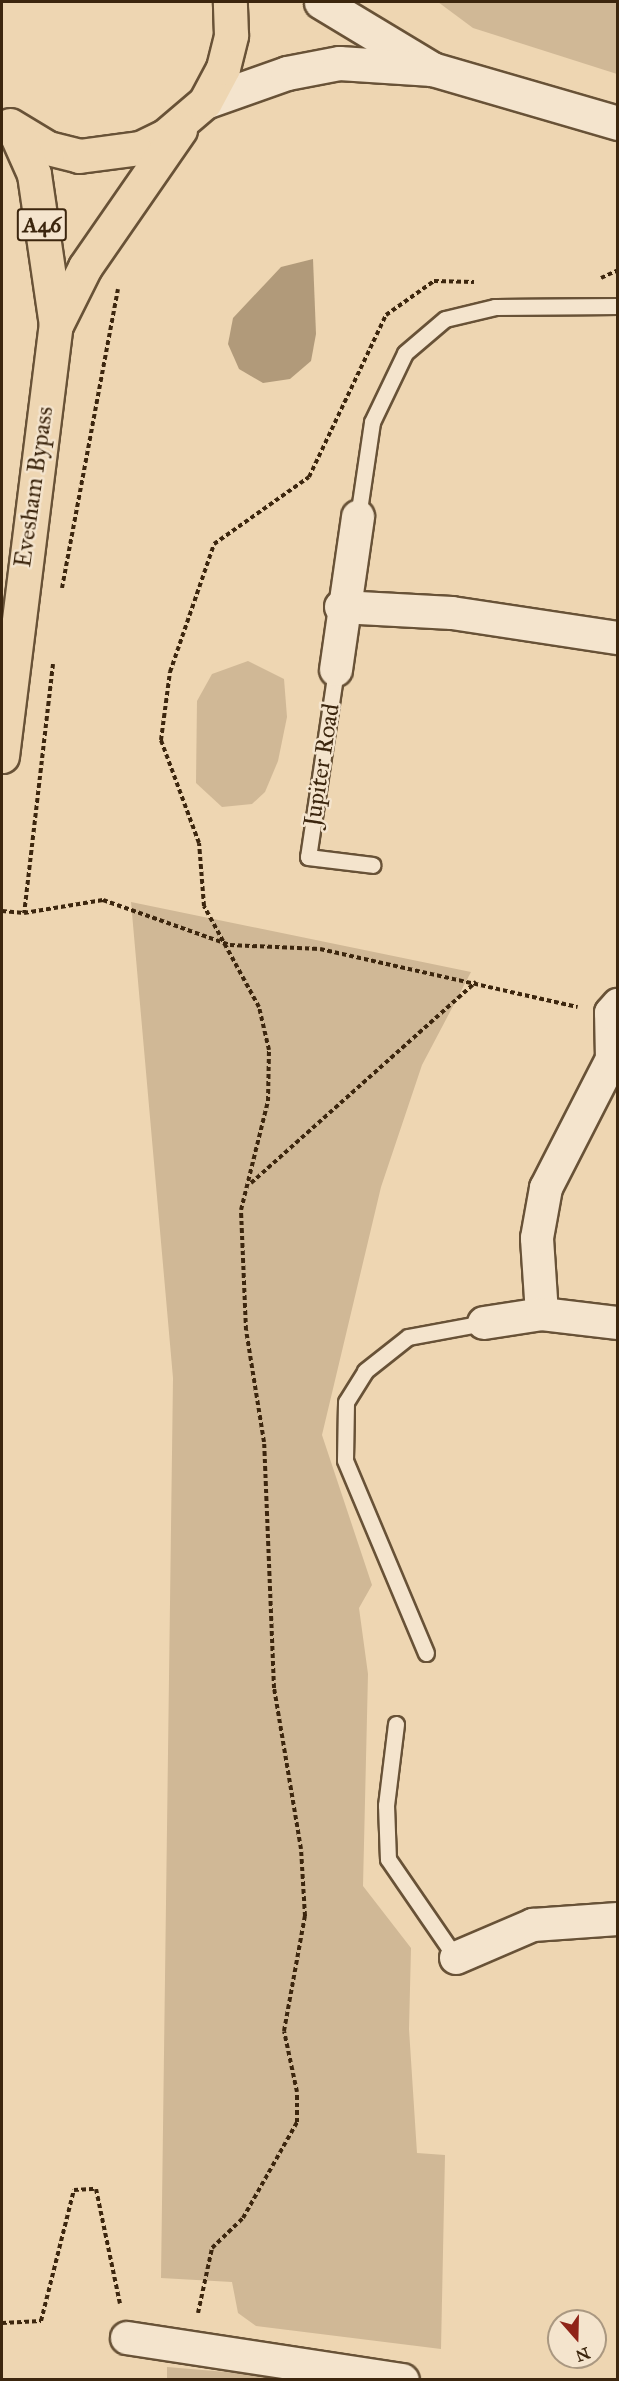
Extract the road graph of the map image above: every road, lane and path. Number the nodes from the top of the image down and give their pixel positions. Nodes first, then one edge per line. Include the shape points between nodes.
1 (230, 2) edge
2 (321, 2) edge
3 (432, 69) junction
4 (195, 112) junction
5 (8, 123) edge
6 (618, 123) edge
7 (618, 270) edge
8 (598, 279) dead end
9 (487, 282) dead end
10 (618, 306) edge
11 (56, 325) junction
12 (358, 517) joint
13 (341, 607) junction
14 (618, 638) edge
15 (336, 670) joint
16 (2, 756) edge
17 (373, 865) dead end
18 (2, 911) edge
19 (24, 913) dead end
20 (33, 915) dead end
21 (230, 945) junction
22 (476, 982) junction
23 (614, 1009) edge
24 (250, 1184) junction
25 (542, 1314) junction
26 (484, 1323) joint
27 (618, 1323) edge
28 (426, 1653) dead end
29 (396, 1724) dead end
30 (618, 1919) edge
31 (456, 1958) joint
32 (2, 2323) edge
33 (127, 2338) joint
34 (194, 2346) junction
35 (403, 2379) edge

1 - 4 highway, Evesham Bypass via 231,35 224,68
2 - 3 street
3 - 4 street via 339,63 287,73
3 - 6 street
4 - 5 highway via 140,148 79,156 48,148
4 - 11 highway, Evesham Bypass / A46 via 85,267
5 - 11 highway, Evesham Bypass / A46 via 34,174
7 - 8 path
9 - 21 path via 434,281 386,315 309,477 214,544 170,672 161,740 199,843 204,906
10 - 12 lane via 495,307 444,319 405,353 372,422
11 - 16 highway, Evesham Bypass / A46
12 - 13 street, Jupiter Road
13 - 14 street via 452,613
13 - 15 street, Jupiter Road
15 - 17 lane, Jupiter Road via 308,857
18 - 19 path
20 - 21 path via 104,900
21 - 22 path via 320,949
21 - 24 path via 259,1007 269,1050 268,1101
22 - 23 path
22 - 24 path
23 - 25 street via 612,1059 546,1188 537,1238
24 - 34 path via 241,1210 246,1330 264,1442 274,1688 301,1849 305,1916 284,2031 297,2092 297,2122 243,2218 212,2248
25 - 26 street
25 - 27 street
26 - 28 lane via 408,1338 365,1371 346,1402 345,1460
29 - 31 lane via 386,1805 388,1859
30 - 31 street via 533,1925
32 - 33 path via 41,2321 74,2190 96,2189
33 - 34 street
34 - 35 street

